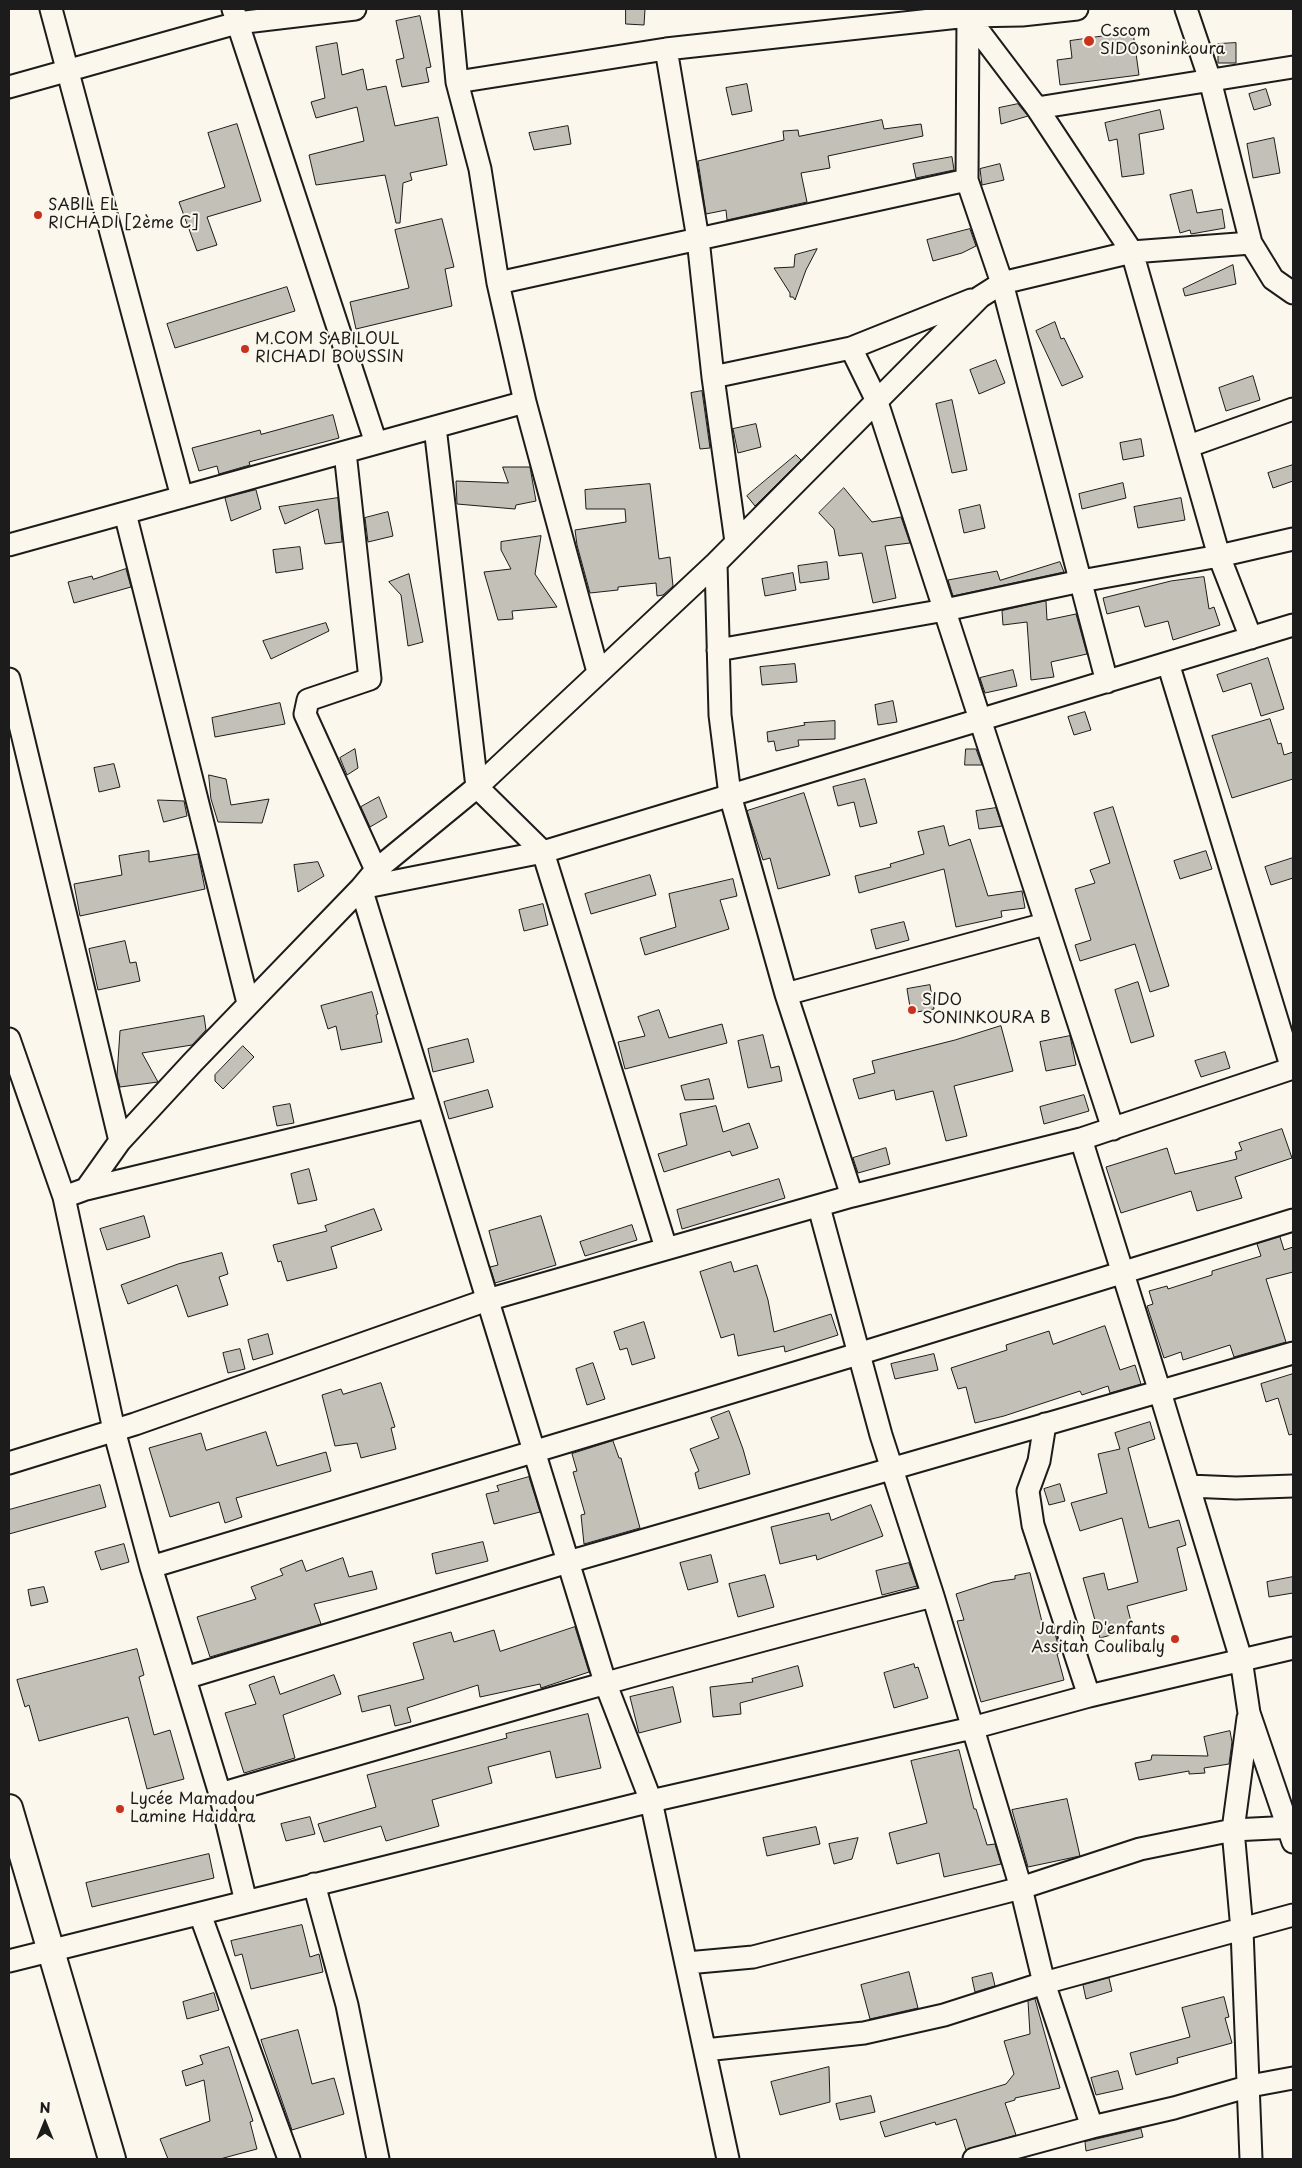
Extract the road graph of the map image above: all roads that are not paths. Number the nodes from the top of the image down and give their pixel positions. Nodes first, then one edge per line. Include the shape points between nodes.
1 (51, 9) edge
2 (354, 9) edge
3 (450, 9) edge
4 (1077, 9) edge
5 (1186, 9) edge
6 (965, 12) edge
7 (235, 16) edge
8 (666, 50) junction
9 (1293, 66) edge
10 (68, 70) junction
11 (1210, 80) junction
12 (456, 82) junction
13 (9, 87) edge
14 (1037, 108) junction
15 (967, 180) junction
16 (698, 239) junction
17 (1251, 243) junction
18 (1132, 252) junction
19 (498, 282) junction
20 (1002, 283) junction
21 (1293, 293) edge
22 (980, 297) junction
23 (851, 348) junction
24 (712, 377) junction
25 (876, 399) junction
26 (525, 402) junction
27 (1291, 417) edge
28 (435, 427) junction
29 (376, 443) junction
30 (1189, 446) junction
31 (345, 452) junction
32 (182, 497) junction
33 (125, 513) junction
34 (1293, 538) edge
35 (736, 542) junction
36 (9, 545) edge
37 (1219, 556) junction
38 (716, 562) junction
39 (1081, 581) junction
40 (945, 610) junction
41 (1293, 625) edge
42 (1251, 638) junction
43 (718, 650) junction
44 (1168, 663) junction
45 (598, 672) junction
46 (9, 679) edge
47 (1107, 682) junction
48 (980, 720) junction
49 (477, 787) junction
50 (730, 795) junction
51 (543, 852) junction
52 (376, 870) junction
53 (361, 888) junction
54 (1045, 924) junction
55 (786, 994) junction
56 (248, 1003) junction
57 (9, 1039) edge
58 (1292, 1068) edge
59 (427, 1107) junction
60 (1113, 1128) junction
61 (1080, 1139) junction
62 (120, 1141) junction
63 (86, 1189) junction
64 (852, 1196) junction
65 (64, 1197) junction
66 (819, 1207) junction
67 (1293, 1220) edge
68 (666, 1248) junction
69 (1122, 1273) junction
70 (487, 1300) junction
71 (858, 1354) junction
72 (1293, 1354) edge
73 (1160, 1392) junction
74 (1045, 1424) junction
75 (114, 1430) junction
76 (534, 1451) junction
77 (9, 1463) edge
78 (892, 1468) junction
79 (1189, 1486) junction
80 (1293, 1486) edge
81 (568, 1562) junction
82 (151, 1567) junction
83 (934, 1596) junction
84 (1293, 1648) edge
85 (1241, 1659) junction
86 (185, 1678) junction
87 (605, 1682) junction
88 (1089, 1696) junction
89 (1249, 1713) junction
90 (972, 1728) junction
91 (220, 1794) junction
92 (651, 1801) junction
93 (9, 1808) edge
94 (1234, 1830) junction
95 (1291, 1833) edge
96 (314, 1884) junction
97 (1021, 1888) junction
98 (246, 1902) junction
99 (200, 1914) junction
100 (1293, 1915) edge
101 (1242, 1930) junction
102 (52, 1951) junction
103 (9, 1961) edge
104 (687, 1963) junction
105 (1044, 1983) junction
106 (705, 2050) junction
107 (1293, 2078) edge
108 (1250, 2086) junction
109 (1092, 2126) junction
110 (112, 2159) edge
111 (289, 2159) edge
112 (378, 2159) edge
113 (728, 2159) edge
114 (974, 2159) edge
115 (1251, 2159) edge

1 - 10 street
2 - 7 street
3 - 12 street
4 - 6 street via 1022,15
5 - 11 street
6 - 8 street
6 - 14 street
6 - 15 street
7 - 10 street
7 - 29 street
8 - 12 street
8 - 16 street
9 - 11 street
10 - 13 street
10 - 32 street
11 - 14 street
11 - 17 street
12 - 19 street via 480,169
14 - 18 street
15 - 16 street
15 - 20 street
16 - 19 street
16 - 24 street
17 - 18 street
17 - 21 street via 1273,279
18 - 20 street
18 - 30 street
19 - 26 street
20 - 22 street
20 - 39 street
22 - 23 street
22 - 25 street
23 - 24 street
23 - 25 street
24 - 35 street
25 - 35 street
25 - 40 street
26 - 28 street
26 - 45 street
27 - 30 street
28 - 29 street
28 - 49 street
29 - 31 street
30 - 37 street
31 - 32 street
31 - 52 street via 370,678 308,700 305,714
32 - 33 street
33 - 36 street
33 - 56 street
34 - 37 street
35 - 38 street
37 - 39 street
37 - 42 street
38 - 43 street
38 - 45 street
39 - 40 street
39 - 47 street
40 - 43 street
40 - 48 street
41 - 42 street
42 - 44 street
43 - 50 street via 720,715
44 - 47 street
44 - 58 street
45 - 49 street
46 - 62 street
47 - 48 street
48 - 50 street
48 - 54 street
49 - 51 street
49 - 52 street
50 - 51 street
50 - 55 street
51 - 53 street
51 - 68 street
52 - 53 street
53 - 56 street
53 - 59 street
54 - 55 street
54 - 60 street
55 - 64 street
56 - 62 street
57 - 65 street
58 - 60 street
59 - 63 street
59 - 70 street
60 - 61 street
61 - 64 street
61 - 69 street
62 - 63 street
63 - 65 street
64 - 66 street
65 - 75 street
66 - 68 street
66 - 71 street
67 - 69 street
68 - 70 street
69 - 71 street
69 - 73 street
70 - 75 street
70 - 76 street
71 - 76 street
71 - 78 street
72 - 73 street
73 - 74 street
73 - 79 street
74 - 78 street
74 - 88 street via 1028,1491 1033,1525
75 - 77 street
75 - 82 street
76 - 81 street
76 - 82 street
78 - 81 street
78 - 83 street
79 - 80 street
79 - 85 street
81 - 86 street
81 - 87 street
82 - 86 street
83 - 87 street
83 - 90 street
84 - 85 street
85 - 88 street
85 - 89 street
86 - 91 street
87 - 91 street
87 - 92 street
88 - 90 street
89 - 94 street
89 - 95 street
90 - 92 street
90 - 97 street
91 - 98 street
92 - 96 street
92 - 104 street
93 - 102 street
94 - 95 street
94 - 97 street via 1140,1848
94 - 101 street
96 - 98 street
96 - 112 street via 346,2005
97 - 104 street via 753,1957
97 - 105 street
98 - 99 street
99 - 102 street
99 - 111 street
100 - 101 street
101 - 105 street
101 - 108 street
102 - 103 street
102 - 110 street
104 - 106 street
105 - 106 street via 944,2015 864,2033
105 - 109 street
106 - 113 street
107 - 108 street
108 - 109 street via 1174,2108
108 - 115 street
109 - 114 street

